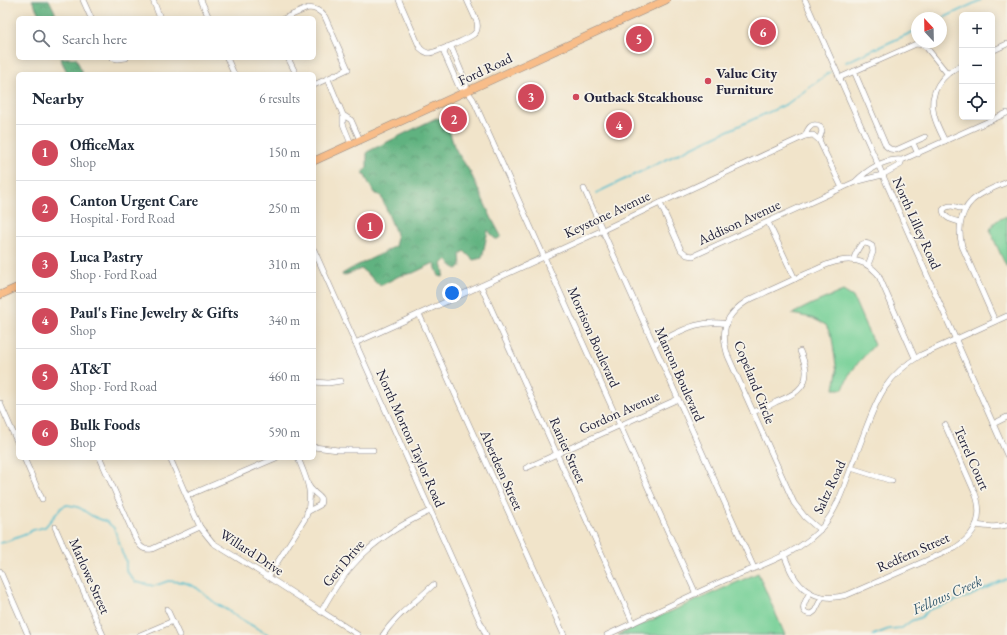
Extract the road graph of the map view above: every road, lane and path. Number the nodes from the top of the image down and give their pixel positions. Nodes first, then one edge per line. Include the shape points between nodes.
1 (83, 0) edge
2 (152, 0) edge
3 (201, 0) edge
4 (399, 0) edge
5 (467, 0) edge
6 (666, 0) edge
7 (805, 0) edge
8 (90, 16) edge
9 (159, 16) edge
10 (208, 16) edge
11 (290, 16) edge
12 (1007, 44) edge
13 (447, 47) junction
14 (995, 50) edge
15 (228, 60) edge
16 (289, 60) edge
17 (959, 66) edge
18 (854, 71) junction
19 (233, 72) edge
20 (295, 72) edge
21 (948, 73) junction
22 (839, 78) junction
23 (328, 79) junction
24 (316, 84) edge
25 (467, 91) junction
26 (1007, 113) edge
27 (343, 115) junction
28 (805, 136) junction
29 (925, 137) dead end
30 (360, 140) junction
31 (819, 140) junction
32 (945, 141) junction
33 (913, 143) junction
34 (351, 144) junction
35 (918, 154) junction
36 (316, 160) edge
37 (902, 160) junction
38 (878, 165) junction
39 (882, 175) junction
40 (855, 182) junction
41 (1007, 182) edge
42 (842, 188) junction
43 (584, 189) dead end
44 (660, 203) junction
45 (965, 210) junction
46 (768, 222) junction
47 (960, 222) junction
48 (603, 230) junction
49 (316, 254) edge
50 (545, 257) junction
51 (853, 260) junction
52 (868, 265) junction
53 (795, 279) junction
54 (481, 286) junction
55 (16, 288) edge
56 (0, 295) edge
57 (419, 314) junction
58 (1007, 316) edge
59 (995, 321) junction
60 (727, 324) junction
61 (955, 339) junction
62 (355, 342) junction
63 (654, 344) junction
64 (800, 351) dead end
65 (915, 358) junction
66 (341, 381) dead end
67 (316, 382) edge
68 (678, 399) junction
69 (0, 403) edge
70 (753, 412) junction
71 (1007, 417) edge
72 (993, 424) junction
73 (620, 425) junction
74 (945, 425) dead end
75 (16, 439) edge
76 (316, 447) edge
77 (374, 450) dead end
78 (556, 454) junction
79 (1007, 455) edge
80 (25, 460) edge
81 (101, 460) edge
82 (171, 460) edge
83 (271, 460) edge
84 (299, 460) edge
85 (526, 468) dead end
86 (851, 468) junction
87 (892, 480) dead end
88 (308, 485) junction
89 (187, 496) junction
90 (42, 498) dead end
91 (430, 511) junction
92 (308, 512) junction
93 (976, 525) junction
94 (1007, 525) edge
95 (55, 527) dead end
96 (200, 527) junction
97 (820, 530) junction
98 (784, 555) junction
99 (754, 568) junction
100 (0, 571) edge
101 (268, 577) junction
102 (433, 585) dead end
103 (810, 592) junction
104 (696, 594) junction
105 (822, 597) junction
106 (167, 609) dead end
107 (322, 612) junction
108 (173, 621) junction
109 (633, 623) junction
110 (28, 635) edge
111 (104, 635) edge
112 (140, 635) edge
113 (179, 635) edge
114 (358, 635) edge
115 (383, 635) edge
116 (486, 635) edge
117 (564, 635) edge
118 (607, 635) edge

1 - 8 street
2 - 9 street
3 - 10 street
4 - 13 street via 421,50 433,53
5 - 13 street via 477,22 476,32
6 - 25 main road, Ford Road
7 - 22 street, North Lilley Road
11 - 23 street via 308,8 324,15 348,69
12 - 14 street
13 - 25 street via 452,49
13 - 25 street via 444,53 459,87
15 - 19 street
16 - 20 street
17 - 21 street
18 - 21 street via 916,44 923,45
18 - 22 street
18 - 33 street via 886,146 896,150
21 - 32 street via 940,82 933,100 936,121
22 - 38 street, North Lilley Road
23 - 24 street
23 - 27 street
25 - 30 main road, Ford Road
25 - 50 street, Morrison Boulevard via 473,99
26 - 32 street, Addison Avenue
27 - 30 street via 351,120
27 - 34 street via 343,124
28 - 31 street via 812,135
28 - 31 street, Keystone Avenue via 811,126 818,125 822,131
28 - 44 street, Keystone Avenue
29 - 33 street
30 - 34 main road, Ford Road
31 - 42 street
32 - 35 street, Addison Avenue
33 - 35 street
34 - 36 main road, Ford Road
35 - 37 street, Addison Avenue
37 - 38 street, Addison Avenue
37 - 39 street, Addison Avenue
38 - 39 street, North Lilley Road
38 - 40 street, Addison Avenue
39 - 40 street, Addison Avenue
39 - 61 street, North Lilley Road
40 - 42 street, Addison Avenue
41 - 45 street via 979,196
42 - 46 street, Addison Avenue
43 - 48 street, Manton Boulevard
44 - 46 street, Addison Avenue via 681,250 691,256
44 - 48 street, Keystone Avenue
45 - 47 street
45 - 47 street via 950,205 943,210 946,218
46 - 53 street
47 - 59 street via 962,246
48 - 50 street, Keystone Avenue
48 - 63 street, Manton Boulevard
49 - 62 street, North Morton Taylor Road
50 - 54 street, Keystone Avenue
50 - 73 street, Morrison Boulevard
51 - 52 street, Copeland Circle
51 - 52 street via 860,246 868,243 872,246 873,252
51 - 53 street, Copeland Circle via 838,261
52 - 65 street, Copeland Circle via 882,279
53 - 60 street, Copeland Circle via 743,304 732,313
54 - 57 street, Keystone Avenue
54 - 78 street, Ranier Street
55 - 56 main road
57 - 62 street, Keystone Avenue
57 - 117 street, Aberdeen Street
58 - 59 street, Saltz Road
59 - 61 street, Saltz Road
60 - 63 street via 700,323
60 - 70 street, Copeland Circle via 724,336 726,350
61 - 65 street, Saltz Road
61 - 72 street, North Lilley Road
62 - 91 street, North Morton Taylor Road
63 - 68 street, Manton Boulevard
64 - 70 street via 806,368 806,378 801,388 792,395
65 - 86 street, Saltz Road via 896,374 881,393
66 - 67 street
68 - 73 street, Gordon Avenue
68 - 99 street, Manton Boulevard
69 - 75 street
70 - 97 street, Copeland Circle via 794,503
71 - 72 street
72 - 79 street, North Lilley Road
73 - 78 street, Gordon Avenue
73 - 104 street, Morrison Boulevard
74 - 93 street, Terrel Court via 977,499 979,512
76 - 77 street
78 - 85 street, Gordon Avenue
78 - 109 street, Ranier Street
80 - 90 street
81 - 96 street via 138,544 144,549 152,549
82 - 89 street, Willard Drive
83 - 89 street
84 - 88 street
86 - 87 street
86 - 97 street, Saltz Road via 836,507
88 - 92 street
88 - 92 street via 321,500 320,505
89 - 96 street, Willard Drive
91 - 107 street, Geri Drive via 395,529 368,549 341,579
91 - 116 street, North Morton Taylor Road
92 - 101 street
93 - 94 street
93 - 105 street, Redfern Street via 968,538 955,548 847,595 835,598
95 - 111 street, Marlowe Street
96 - 101 street, Willard Drive via 212,543
97 - 98 street, Saltz Road
98 - 99 street, Saltz Road
98 - 103 street, Redfern Street via 794,576
99 - 104 street, Saltz Road
100 - 110 street
101 - 107 street, Willard Drive
102 - 115 street via 401,613
103 - 105 street, Redfern Street
103 - 105 street via 803,607 807,614 813,614
104 - 109 street, Saltz Road
106 - 108 street
107 - 114 street, Willard Drive
108 - 112 street
108 - 113 street
109 - 118 street, Saltz Road

